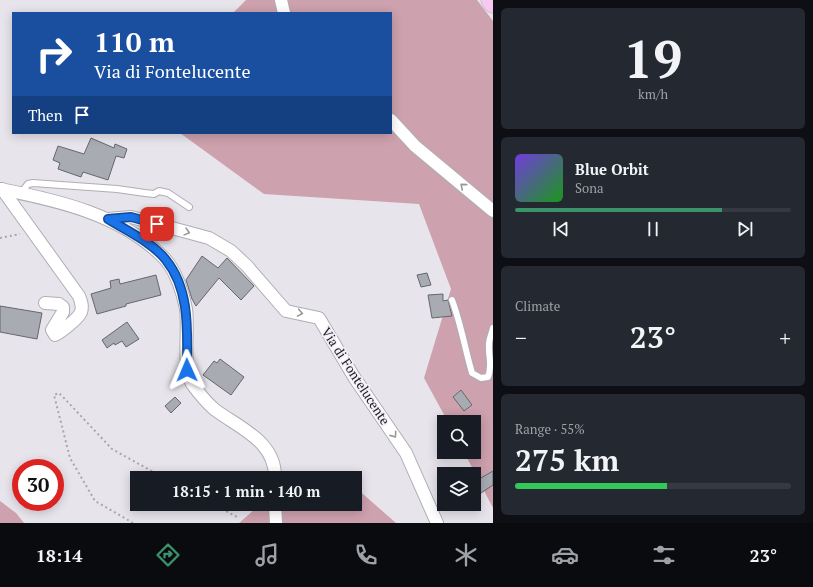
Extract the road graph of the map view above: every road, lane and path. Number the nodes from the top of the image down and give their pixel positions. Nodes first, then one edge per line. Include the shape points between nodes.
1 (281, 0) edge
2 (491, 0) edge
3 (493, 3) edge
4 (284, 12) edge
5 (392, 121) edge
6 (1, 189) edge
7 (21, 193) junction
8 (190, 207) dead end
9 (493, 211) edge
10 (108, 219) junction
11 (33, 231) junction
12 (0, 238) edge
13 (452, 300) dead end
14 (45, 303) dead end
15 (493, 328) edge
16 (151, 471) edge
17 (275, 471) edge
18 (226, 511) edge
19 (275, 511) edge
20 (237, 517) dead end
21 (133, 523) edge
22 (276, 523) edge
23 (437, 523) edge

1 - 4 street
2 - 3 main road
9 -> 5 street via 415,146
6 - 7 street
6 - 11 street
7 - 8 lane via 28,184 33,183 154,194 159,191 168,193
7 - 10 street via 39,196
10 - 17 street via 148,244 166,260 176,276 186,308 187,370 191,382 213,408 257,438 270,456
10 -> 23 street, Via di Fontelucente via 131,217 209,238 231,251 247,266 286,311 319,318 354,377 406,453
11 - 12 path
11 - 14 street via 79,296 82,310 55,335 52,330 63,312 63,307 60,304
13 - 15 lane via 460,320 472,373 481,378 488,377 492,371 489,345
16 - 21 path via 112,449 59,393 54,395 70,458 95,501
18 - 20 path
19 - 22 street

